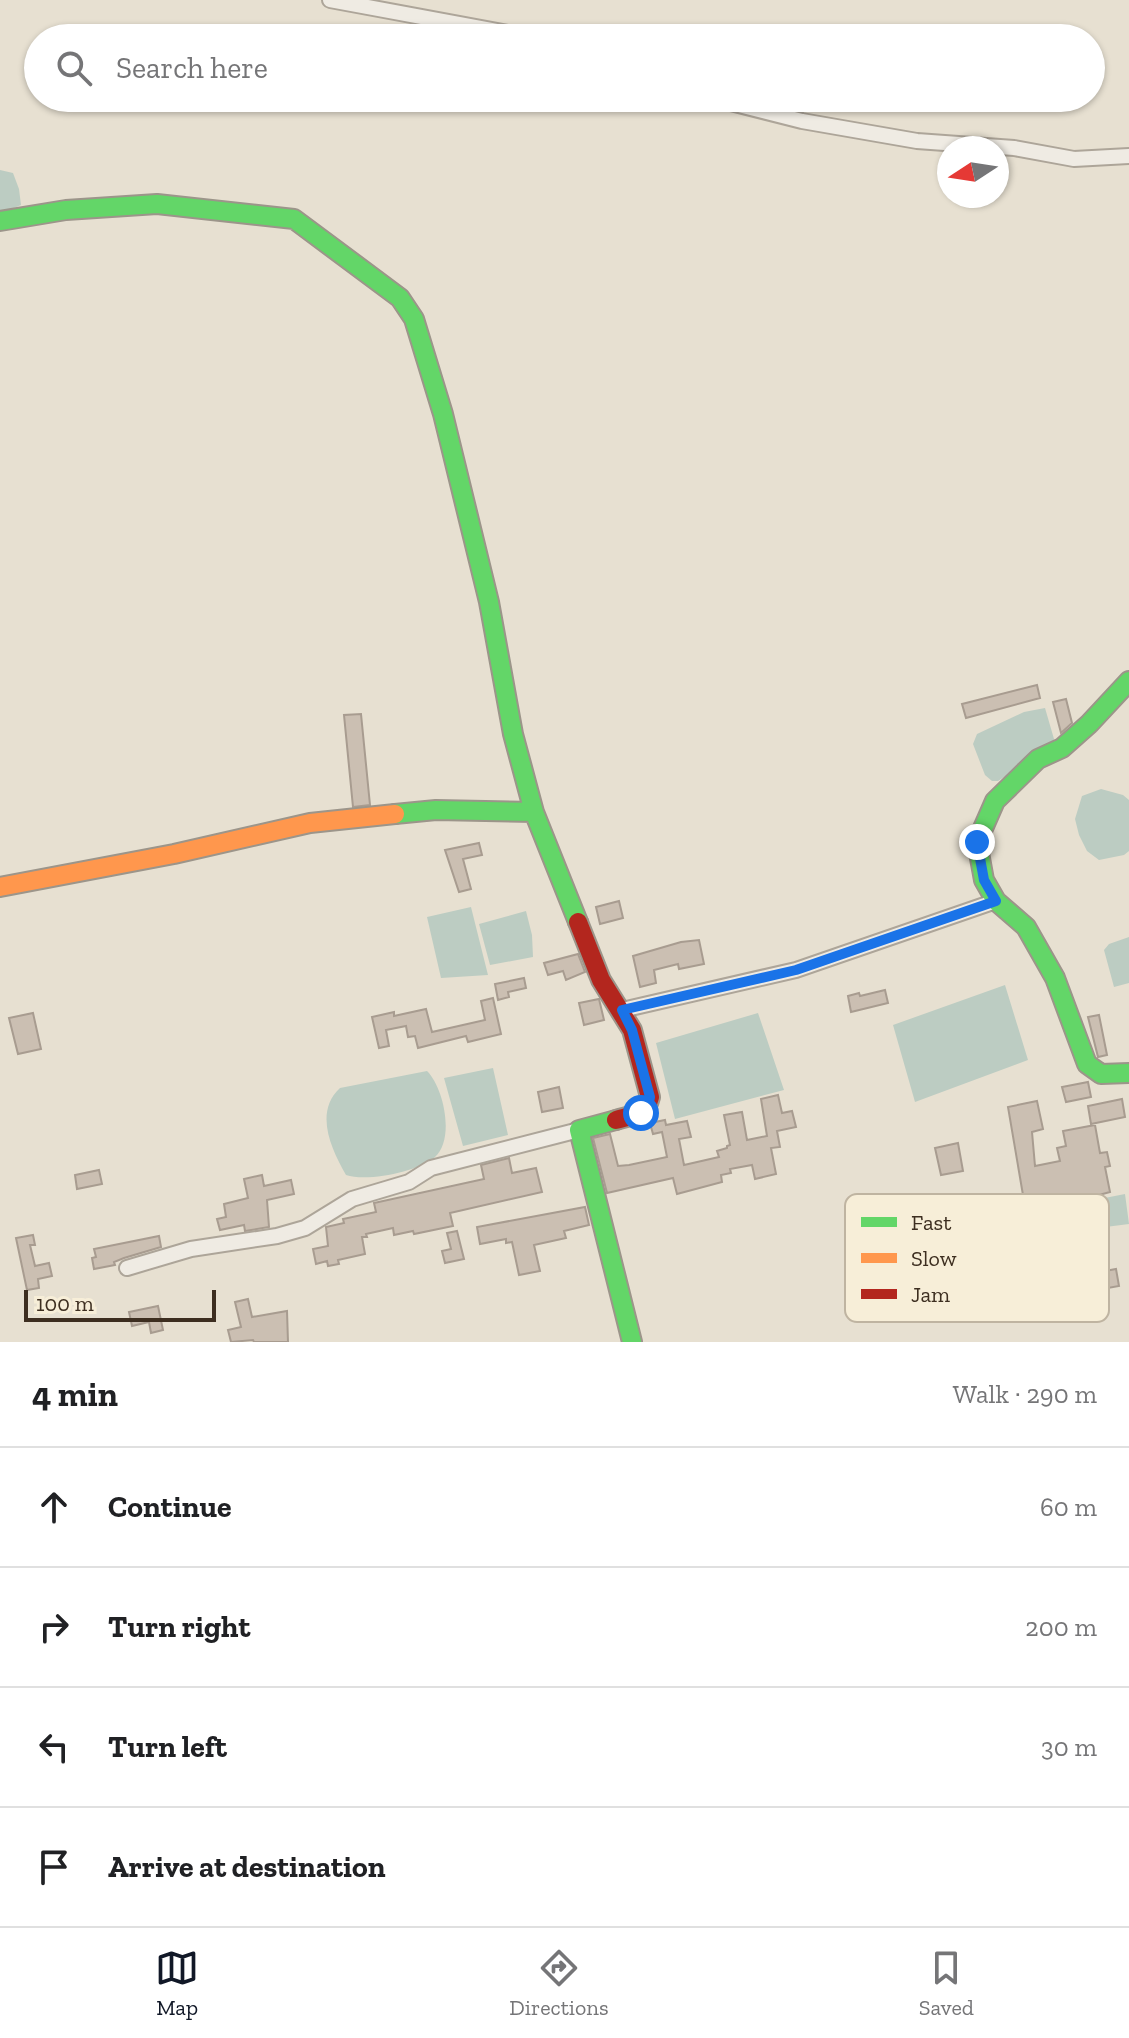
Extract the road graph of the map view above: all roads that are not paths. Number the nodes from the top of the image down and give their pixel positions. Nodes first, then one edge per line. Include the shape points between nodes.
1 (330, 0) edge
2 (459, 24) edge
3 (766, 112) edge
4 (1129, 156) edge
5 (0, 221) edge
6 (1129, 681) edge
7 (534, 812) junction
8 (0, 887) edge
9 (996, 901) junction
10 (622, 1010) junction
11 (1129, 1073) edge
12 (579, 1130) junction
13 (127, 1268) dead end
14 (632, 1342) edge

1 - 2 street
3 - 4 street via 917,141 1014,148 1074,159
5 - 7 street via 157,204 294,219 400,298 414,319 447,430
6 - 9 street via 1089,724 1062,748 1038,759 995,801 977,842 984,880
7 - 8 street via 436,810 310,823
7 - 10 street via 601,980
9 - 10 street via 796,970
9 - 11 street via 1026,927 1055,978 1087,1064 1101,1074
10 - 12 street via 650,1097 648,1107
12 - 13 street via 431,1168 409,1182 352,1199 305,1228 191,1249
12 - 14 street

